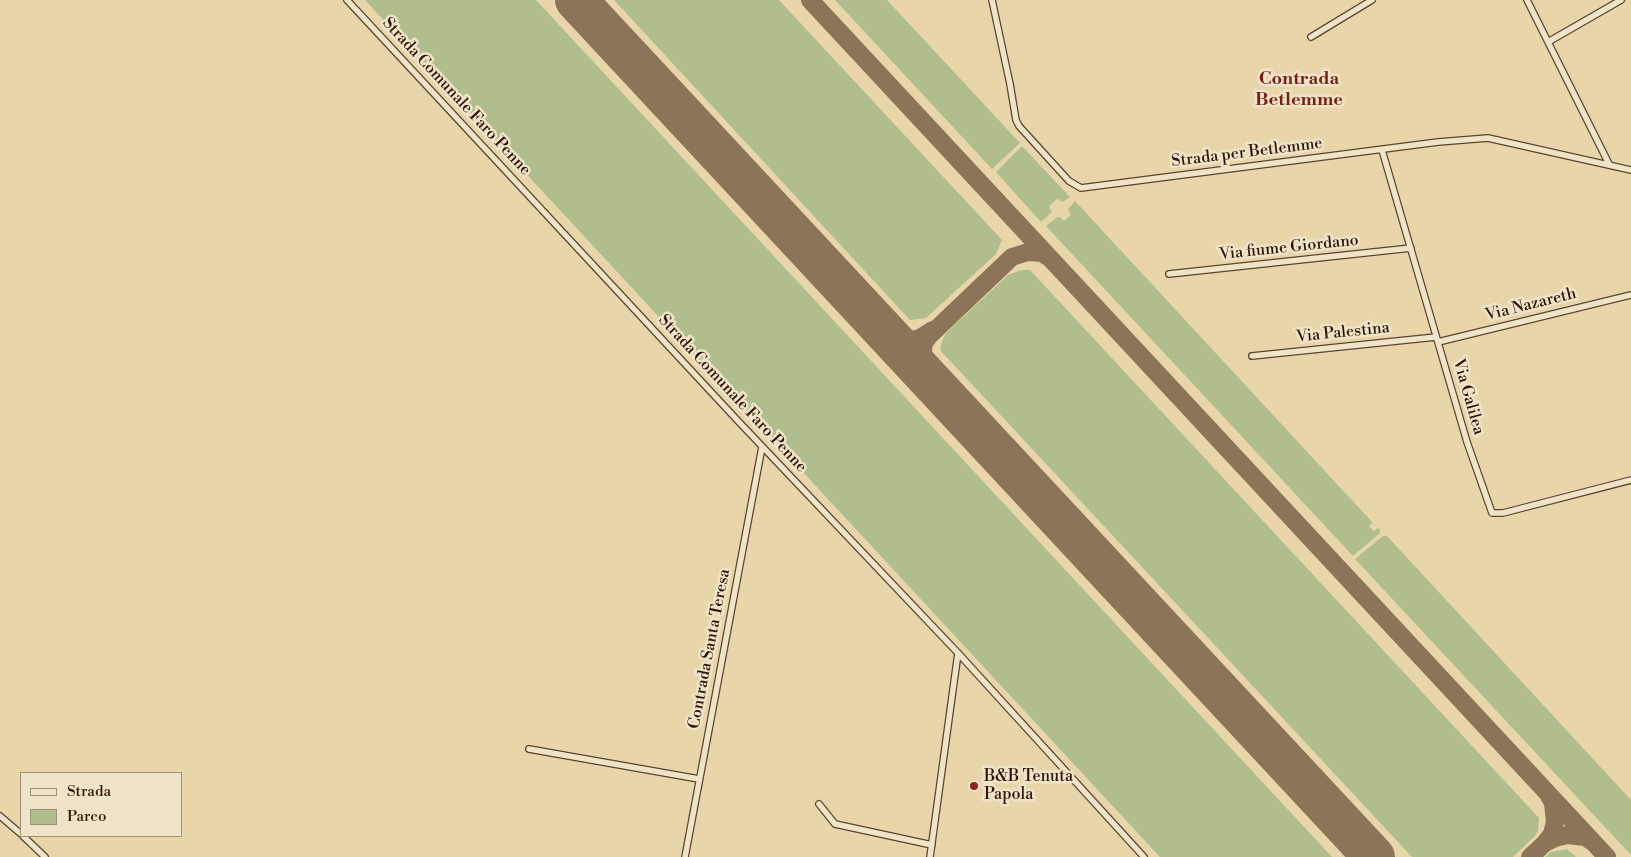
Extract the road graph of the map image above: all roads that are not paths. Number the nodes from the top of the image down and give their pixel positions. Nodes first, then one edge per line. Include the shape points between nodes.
1 (347, 0) edge
2 (992, 0) edge
3 (1372, 0) edge
4 (1527, 0) edge
5 (1621, 0) edge
6 (1311, 37) dead end
7 (1548, 42) junction
8 (1382, 150) junction
9 (1609, 164) junction
10 (1631, 170) edge
11 (1411, 248) junction
12 (1169, 274) dead end
13 (1631, 295) edge
14 (1437, 340) junction
15 (1252, 356) dead end
16 (762, 447) junction
17 (1631, 480) edge
18 (958, 653) junction
19 (529, 749) dead end
20 (699, 779) junction
21 (820, 804) dead end
22 (0, 816) edge
23 (20, 833) edge
24 (24, 837) edge
25 (932, 845) junction
26 (45, 857) edge
27 (685, 857) edge
28 (930, 857) edge
29 (1144, 857) edge

1 - 16 street, Strada Comunale Faro Penne
2 - 8 street, Strada per Betlemme via 1016,120 1069,181 1081,188
3 - 6 street
4 - 7 street
5 - 7 street
7 - 9 street
8 - 9 street, Strada per Betlemme via 1488,138
8 - 11 street, Via Galilea
9 - 10 street, Strada per Betlemme
11 - 12 street, Via fiume Giordano
11 - 14 street, Via Galilea
13 - 14 street, Via Nazareth
14 - 15 street, Via Palestina
14 - 17 street, Via Galilea via 1492,513 1503,513
16 - 18 street, Strada Comunale Faro Penne
16 - 20 street, Contrada Santa Teresa
18 - 25 street
18 - 29 street, Strada Comunale Faro Penne
19 - 20 street
20 - 27 street, Contrada Santa Teresa
21 - 25 street via 835,824
22 - 23 street
24 - 26 street
25 - 28 street

